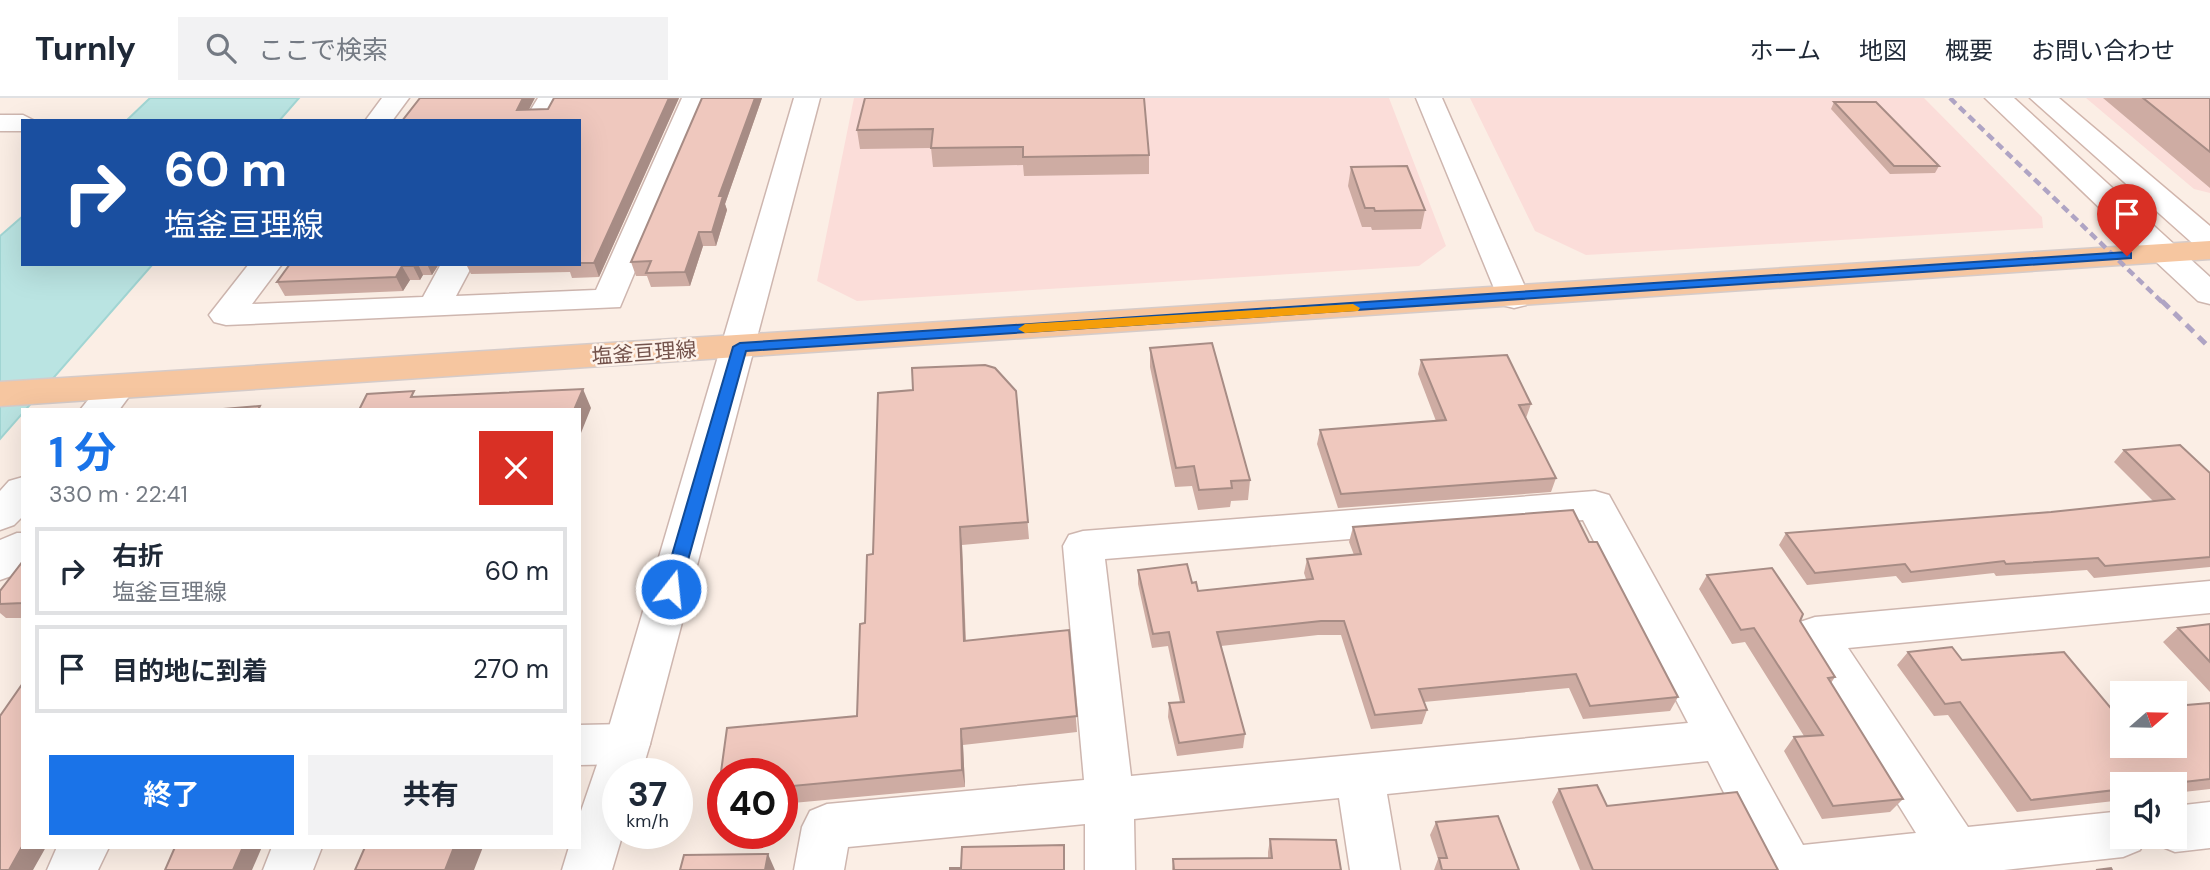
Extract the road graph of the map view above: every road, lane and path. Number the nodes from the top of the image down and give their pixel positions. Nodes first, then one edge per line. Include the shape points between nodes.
1 (396, 98) edge
2 (551, 98) edge
3 (695, 98) edge
4 (807, 98) edge
5 (1429, 98) edge
6 (1998, 98) edge
7 (2043, 98) edge
8 (380, 119) edge
9 (538, 119) edge
10 (0, 122) edge
11 (21, 123) edge
12 (2210, 242) edge
13 (2210, 250) edge
14 (2165, 253) junction
15 (264, 266) edge
16 (456, 266) edge
17 (2210, 294) edge
18 (1514, 298) junction
19 (433, 308) junction
20 (740, 347) junction
21 (0, 394) edge
22 (106, 395) edge
23 (21, 493) edge
24 (0, 515) edge
25 (21, 548) edge
26 (0, 564) edge
27 (2210, 597) edge
28 (1720, 740) junction
29 (627, 744) junction
30 (581, 745) edge
31 (1360, 777) junction
32 (1110, 801) junction
33 (2210, 825) edge
34 (2187, 827) edge
35 (2110, 836) edge
36 (83, 849) edge
37 (296, 849) edge
38 (1961, 861) edge
39 (72, 870) edge
40 (288, 870) edge
41 (587, 870) edge
42 (819, 870) edge
43 (1110, 870) edge
44 (1375, 870) edge
45 (1789, 870) edge

1 - 8 street
2 - 9 street
3 - 19 street via 608,300
4 - 20 street
5 - 18 street
6 - 14 street
7 - 12 street
10 - 11 street
13 - 14 main road, 塩釜亘理線
14 - 17 street
14 - 18 main road, 塩釜亘理線
15 - 19 street via 226,315
16 - 19 street
18 - 20 main road, 塩釜亘理線
20 - 22 main road, 塩釜亘理線
20 - 29 street
21 - 22 main road, 塩釜亘理線
23 - 24 street
25 - 26 street
27 - 38 street via 1815,634
28 - 31 street
28 - 32 street via 1595,505 1083,546
28 - 45 street
29 - 30 street
29 - 41 street
31 - 32 street
31 - 44 street
32 - 42 street via 827,827
32 - 43 street
33 - 34 street
35 - 38 street
36 - 39 street
37 - 40 street
38 - 45 street

